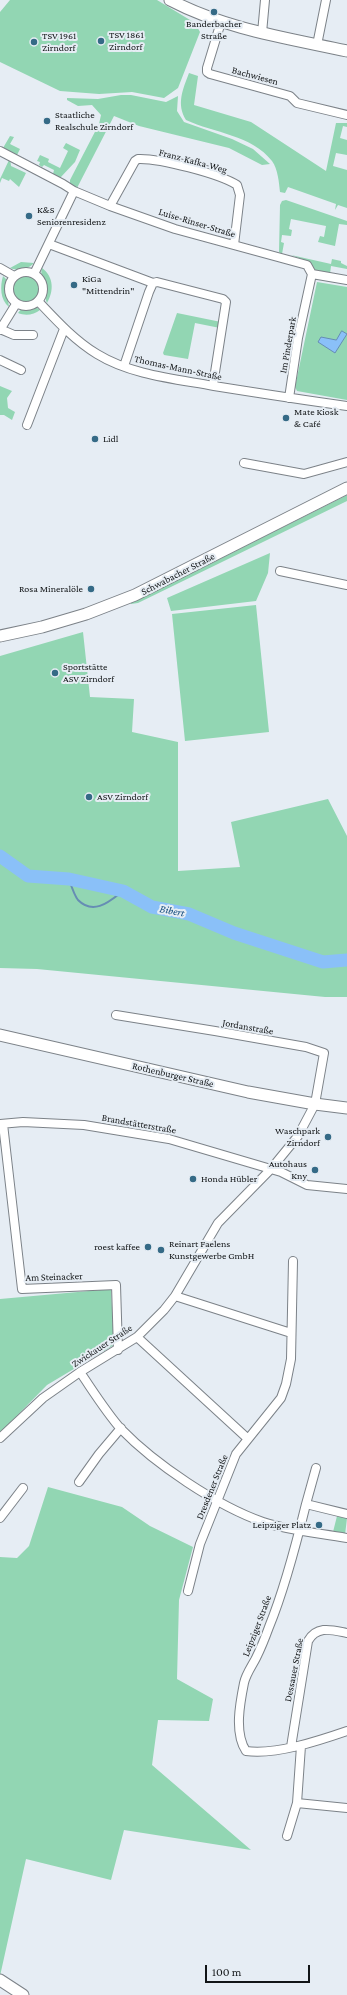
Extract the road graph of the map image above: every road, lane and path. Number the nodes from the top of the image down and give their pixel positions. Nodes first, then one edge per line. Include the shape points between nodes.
1 (170, 0) edge
2 (265, 0) edge
3 (326, 0) edge
4 (221, 22) junction
5 (262, 33) junction
6 (317, 45) junction
7 (347, 51) edge
8 (347, 115) edge
9 (0, 151) edge
10 (74, 191) junction
11 (110, 206) junction
12 (49, 244) junction
13 (234, 245) junction
14 (0, 268) edge
15 (34, 274) junction
16 (312, 274) junction
17 (14, 276) junction
18 (347, 280) edge
19 (153, 283) junction
20 (38, 301) junction
21 (16, 304) junction
22 (0, 329) edge
23 (64, 329) junction
24 (33, 335) dead end
25 (0, 360) edge
26 (124, 366) junction
27 (21, 370) dead end
28 (212, 385) junction
29 (289, 398) junction
30 (347, 406) edge
31 (27, 426) dead end
32 (347, 462) edge
33 (244, 463) dead end
34 (347, 488) edge
35 (280, 571) dead end
36 (347, 586) edge
37 (0, 636) edge
38 (116, 1015) dead end
39 (0, 1035) edge
40 (315, 1104) junction
41 (347, 1108) edge
42 (1, 1124) edge
43 (271, 1169) junction
44 (347, 1189) edge
45 (293, 1261) dead end
46 (175, 1296) junction
47 (291, 1333) junction
48 (137, 1337) junction
49 (118, 1350) junction
50 (80, 1372) junction
51 (121, 1428) junction
52 (0, 1438) edge
53 (247, 1438) junction
54 (316, 1468) dead end
55 (79, 1482) dead end
56 (23, 1488) dead end
57 (218, 1501) junction
58 (306, 1504) junction
59 (3, 1507) edge
60 (347, 1514) edge
61 (0, 1518) edge
62 (300, 1531) junction
63 (347, 1538) edge
64 (188, 1591) dead end
65 (347, 1633) edge
66 (347, 1731) edge
67 (301, 1746) junction
68 (291, 1747) junction
69 (297, 1803) junction
70 (347, 1808) edge
71 (287, 1836) dead end
72 (0, 1980) edge
73 (23, 1995) edge

1 - 4 street
2 - 5 street
3 - 6 street
4 - 5 street
4 - 8 street, Bachwiesen via 207,72 290,96 296,103
5 - 6 street
6 - 7 street
9 - 10 street, Luise-Rinser-Straße
10 - 11 street, Luise-Rinser-Straße
10 - 12 street
11 - 13 street, Luise-Rinser-Straße
11 - 13 street, Franz-Kafka-Weg via 138,159 170,163 201,172 237,185 240,195
12 - 15 street
12 - 19 street
13 - 16 street, Luise-Rinser-Straße via 307,265
14 - 17 street
15 - 17 street via 24,272
15 - 20 street via 39,278 43,290
16 - 18 street
16 - 29 street, Im Pinderpark via 298,338
17 - 21 street via 10,281 9,294
19 - 26 street
19 - 28 street via 223,298 226,302
20 - 21 street via 28,306
20 - 23 street, Thomas-Mann-Straße
21 - 22 street
22 - 24 street via 14,335
23 - 26 street, Thomas-Mann-Straße via 97,354
23 - 31 street
25 - 27 street
26 - 28 street, Thomas-Mann-Straße via 166,378
28 - 29 street, Thomas-Mann-Straße
29 - 30 street
32 - 33 street via 304,474
34 - 37 street, Schwabacher Straße via 135,595 86,614
35 - 36 street
38 - 40 street, Jordanstraße via 306,1047 324,1053
39 - 40 street, Rothenburger Straße via 248,1092
40 - 41 street, Rothenburger Straße
40 - 43 street, Zwickauer Straße via 298,1136
42 - 43 street, Brandstätterstraße via 23,1122 84,1125 161,1137
42 - 49 street, Am Steinacker via 22,1289 116,1285
43 - 44 street, Brandstätterstraße via 307,1185
43 - 46 street, Zwickauer Straße via 218,1223
45 - 47 street, Dresdener Straße
46 - 47 street
46 - 48 street, Zwickauer Straße
47 - 53 street, Dresdener Straße via 291,1359 281,1398
48 - 49 street, Zwickauer Straße
48 - 53 street
49 - 50 street, Zwickauer Straße
50 - 51 street
50 - 52 street, Zwickauer Straße via 43,1398
51 - 55 street
51 - 57 street via 162,1464
53 - 57 street, Dresdener Straße via 236,1454
54 - 58 street
56 - 59 street
57 - 62 street via 262,1522
57 - 64 street, Dresdener Straße via 200,1544
58 - 60 street
58 - 62 street
59 - 61 street
62 - 63 street
62 - 68 street, Leipziger Straße via 271,1623 245,1681 239,1710 240,1736 246,1751
65 - 68 street, Dessauer Straße via 317,1630 308,1640
66 - 67 street
67 - 68 street
67 - 69 street
69 - 70 street
69 - 71 street
72 - 73 street

